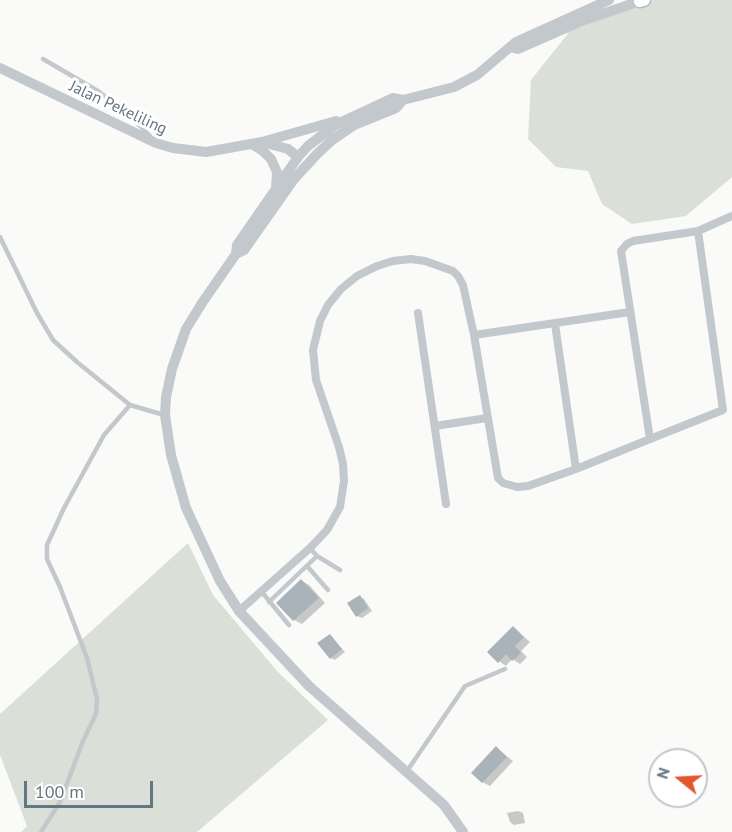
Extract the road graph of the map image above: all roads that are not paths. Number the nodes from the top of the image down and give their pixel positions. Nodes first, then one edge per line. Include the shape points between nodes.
1 (609, 0) edge
2 (642, 0) edge
3 (511, 47) junction
4 (43, 59) dead end
5 (0, 68) edge
6 (403, 100) junction
7 (347, 118) junction
8 (156, 143) junction
9 (257, 143) junction
10 (317, 154) junction
11 (298, 157) junction
12 (294, 179) junction
13 (276, 188) junction
14 (732, 216) edge
15 (698, 231) junction
16 (0, 237) edge
17 (236, 254) junction
18 (630, 312) junction
19 (418, 314) dead end
20 (555, 324) junction
21 (474, 335) junction
22 (130, 405) junction
23 (165, 415) junction
24 (487, 418) junction
25 (435, 426) junction
26 (650, 439) junction
27 (576, 469) junction
28 (446, 504) dead end
29 (310, 549) junction
30 (317, 556) junction
31 (307, 566) junction
32 (340, 570) dead end
33 (328, 590) dead end
34 (261, 591) junction
35 (269, 602) junction
36 (239, 611) junction
37 (289, 625) dead end
38 (505, 669) dead end
39 (407, 771) junction
40 (40, 832) edge
41 (463, 832) edge

1 - 3 street
2 - 3 street via 518,49
3 - 6 street via 477,75 454,87
4 - 8 lane via 116,104
5 - 8 street, Jalan Pekeliling
6 - 7 street via 393,98
6 - 10 street via 396,108 354,125
7 - 9 street
7 - 11 street
8 - 9 street, Jalan Pekeliling via 206,152
9 - 11 street, Jalan Pekeliling via 288,149
9 - 13 street via 277,172
10 - 11 street
10 - 12 street
11 - 12 street
11 - 13 street
12 - 17 street via 244,250
13 - 17 street via 237,245
14 - 15 street
15 - 18 street via 633,241 624,247 621,255
15 - 26 street via 723,410
16 - 22 lane via 53,340
17 - 23 street via 186,329 172,369
18 - 20 street
18 - 26 street
19 - 25 street
20 - 21 street
20 - 27 street
21 - 24 street
21 - 29 street via 458,276 425,261 411,259 377,266 357,276 328,305 315,335 313,364 339,447 345,481 340,507
22 - 23 lane
22 - 40 lane via 104,435 47,545 47,559 87,658 97,699 96,714 60,802
23 - 36 street via 186,508 220,581
24 - 25 street
24 - 27 street via 498,478 503,483 528,486
25 - 28 street
26 - 27 street
29 - 30 lane
29 - 34 street
30 - 31 lane
30 - 32 lane
31 - 33 lane
31 - 35 lane
34 - 35 lane
34 - 36 street
35 - 37 lane
36 - 39 street via 309,686
38 - 39 lane via 465,686
39 - 41 street via 444,805

